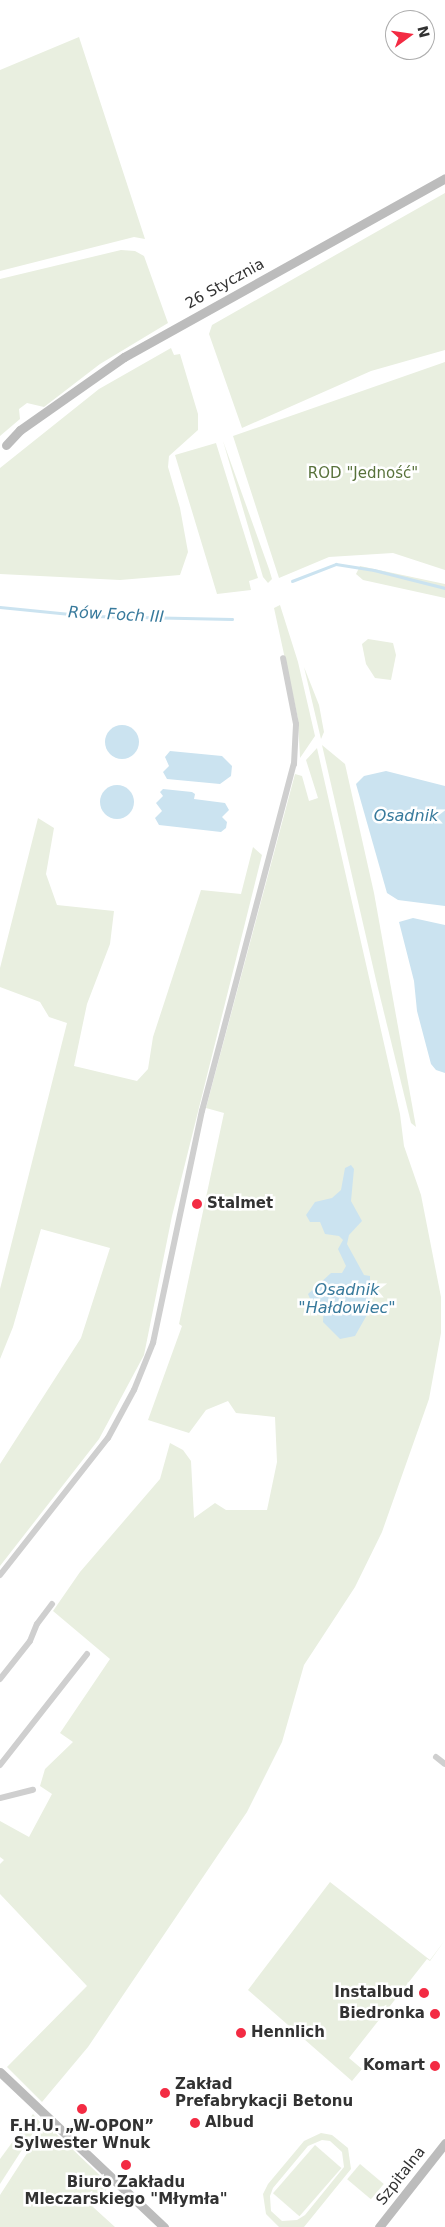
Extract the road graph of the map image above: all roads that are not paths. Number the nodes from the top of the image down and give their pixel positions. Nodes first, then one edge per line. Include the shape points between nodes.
1 (445, 178) edge
2 (3, 447) edge
3 (283, 658) dead end
4 (0, 1575) edge
5 (52, 1604) dead end
6 (87, 1654) dead end
7 (0, 1679) edge
8 (436, 1757) dead end
9 (445, 1764) edge
10 (0, 1765) edge
11 (33, 1790) dead end
12 (0, 1798) edge
13 (0, 2072) edge
14 (445, 2143) edge
15 (164, 2227) edge
16 (379, 2227) edge

1 - 2 street, 26 Stycznia via 124,357 11,437
3 - 4 street via 296,724 294,764 202,1111 153,1343 134,1390 108,1438
5 - 7 street via 37,1624 30,1641
6 - 10 street
8 - 9 street
11 - 12 street
13 - 15 street
14 - 16 street, Szpitalna

